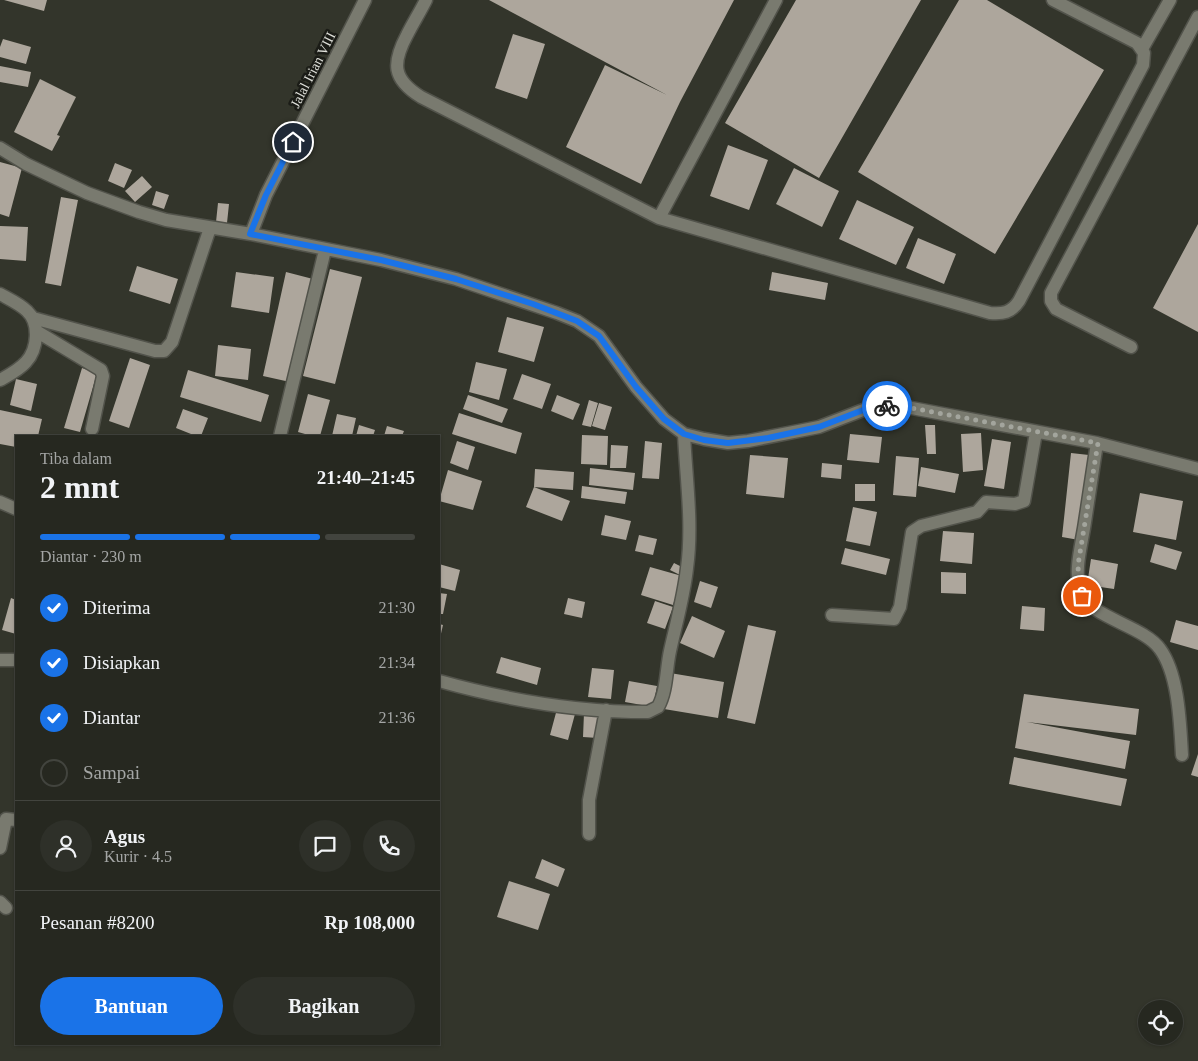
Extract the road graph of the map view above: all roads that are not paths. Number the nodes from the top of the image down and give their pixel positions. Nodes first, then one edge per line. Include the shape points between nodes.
1 (365, 0) edge
2 (426, 0) edge
3 (776, 0) edge
4 (1053, 0) edge
5 (1170, 0) edge
6 (1198, 17) edge
7 (1142, 49) junction
8 (0, 148) edge
9 (659, 218) junction
10 (210, 228) junction
11 (250, 234) junction
12 (325, 250) junction
13 (0, 294) edge
14 (33, 318) junction
15 (36, 331) junction
16 (1131, 347) dead end
17 (0, 380) edge
18 (92, 429) dead end
19 (1036, 432) junction
20 (684, 434) junction
21 (280, 435) edge
22 (1098, 443) junction
23 (1198, 469) edge
24 (0, 502) edge
25 (15, 509) edge
26 (832, 615) dead end
27 (0, 660) edge
28 (15, 660) edge
29 (440, 681) edge
30 (606, 710) junction
31 (1182, 755) dead end
32 (15, 820) edge
33 (589, 834) dead end
34 (0, 848) edge

1 - 11 street, Jalal Irian VIII via 266,195
2 - 9 street via 397,59 396,66 402,81 412,91
3 - 9 street
4 - 7 street via 1134,41
5 - 7 street
6 - 16 street via 1050,297 1056,309
7 - 9 street via 1143,65 1019,301 1007,313 990,313
8 - 10 street via 26,164 139,212
10 - 11 street
10 - 14 street via 172,342 164,351
11 - 12 street
12 - 20 street via 456,279 577,321 599,336 636,387 664,419
12 - 21 street
13 - 14 street via 20,305
14 - 15 street
15 - 17 street via 36,342 28,361
15 - 18 street via 101,370 103,376
19 - 20 street via 889,406 871,407 819,427 748,442 728,443
19 - 22 street
19 - 26 street via 1024,501 1015,504 986,502 977,512 921,526 912,532 900,607 894,619
20 - 30 street via 689,514 688,568 663,696 658,707 648,712
22 - 23 street
22 - 31 street via 1078,565 1079,587 1091,607 1148,637 1160,647 1176,694
24 - 25 street
27 - 28 street
29 - 30 street via 516,699
30 - 33 street via 589,800
32 - 34 street via 6,819

